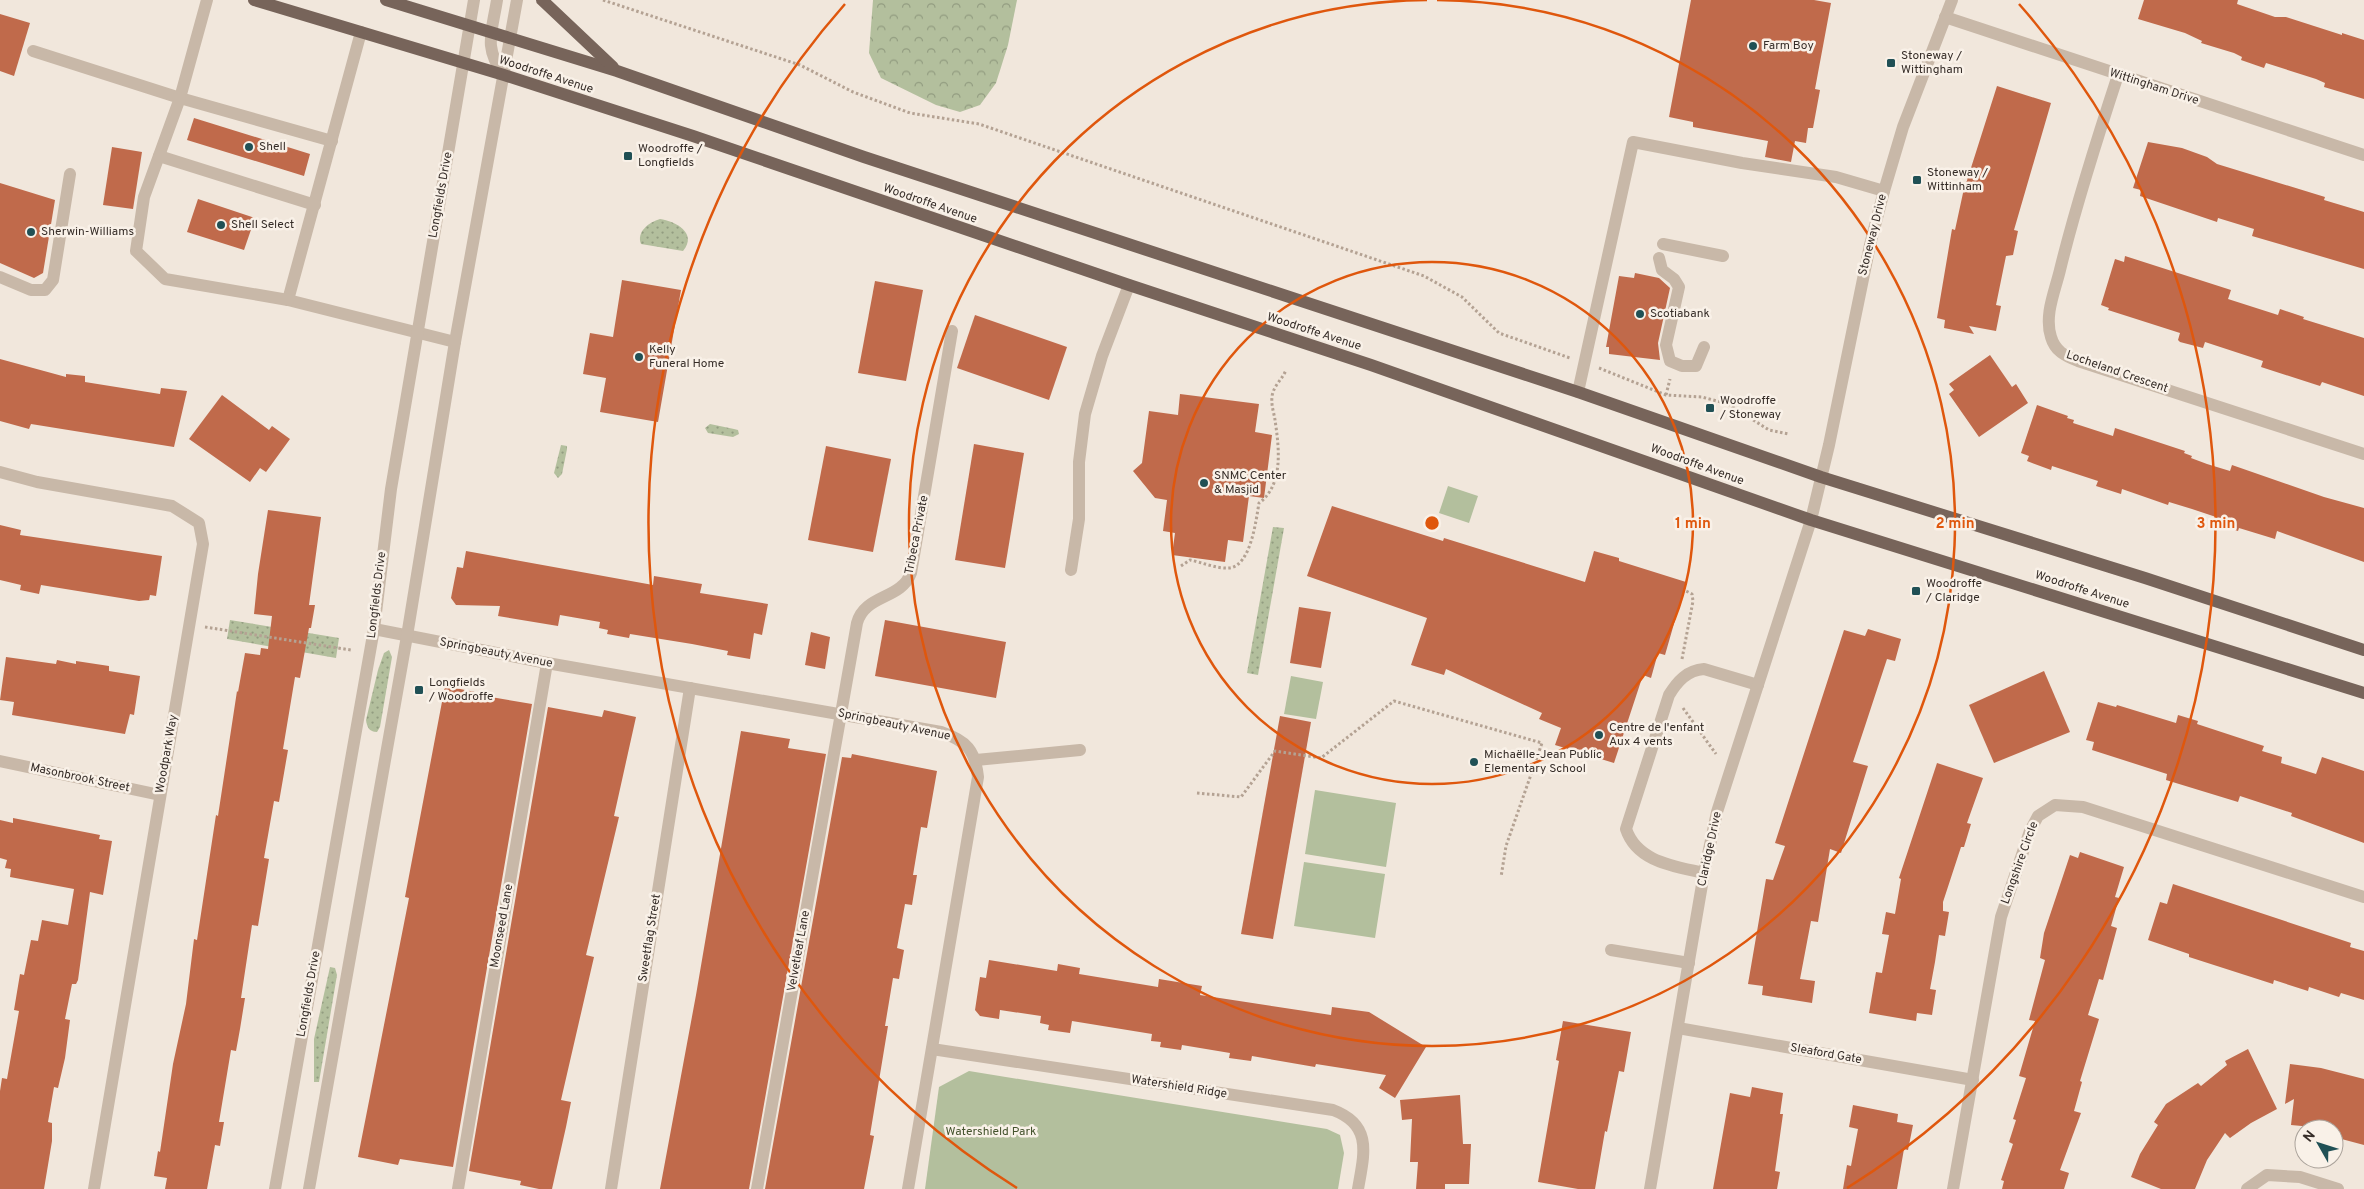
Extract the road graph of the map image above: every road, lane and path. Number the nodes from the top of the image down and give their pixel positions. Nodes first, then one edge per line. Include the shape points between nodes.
1 (207, 0) edge
2 (254, 0) edge
3 (386, 0) edge
4 (418, 0) edge
5 (474, 0) edge
6 (497, 0) edge
7 (516, 0) edge
8 (542, 0) edge
9 (604, 0) edge
10 (1952, 0) edge
11 (405, 6) junction
12 (1945, 17) junction
13 (470, 26) junction
14 (361, 32) junction
15 (492, 32) junction
16 (510, 38) junction
17 (33, 51) dead end
18 (462, 63) junction
19 (617, 71) junction
20 (2118, 75) junction
21 (504, 76) junction
22 (180, 98) junction
23 (332, 141) junction
24 (2364, 155) edge
25 (159, 156) junction
26 (70, 174) dead end
27 (1884, 192) junction
28 (315, 204) junction
29 (1663, 244) dead end
30 (1723, 256) dead end
31 (1659, 258) dead end
32 (0, 277) edge
33 (1129, 285) junction
34 (288, 300) junction
35 (952, 332) dead end
36 (417, 334) junction
37 (455, 342) junction
38 (1704, 347) dead end
39 (1585, 362) junction
40 (1286, 370) dead end
41 (1578, 392) junction
42 (1789, 434) dead end
43 (2364, 454) edge
44 (0, 472) edge
45 (1821, 477) junction
46 (1811, 520) junction
47 (1182, 566) dead end
48 (1071, 570) dead end
49 (1684, 590) dead end
50 (189, 625) junction
51 (374, 630) junction
52 (407, 636) junction
53 (351, 650) dead end
54 (2364, 650) edge
55 (1682, 659) dead end
56 (547, 663) junction
57 (1758, 685) junction
58 (690, 688) junction
59 (2364, 694) edge
60 (1680, 702) dead end
61 (840, 713) junction
62 (1080, 750) dead end
63 (1716, 754) dead end
64 (976, 760) junction
65 (0, 761) edge
66 (1197, 793) dead end
67 (160, 794) junction
68 (1704, 873) junction
69 (1501, 877) dead end
70 (2364, 897) edge
71 (1611, 950) dead end
72 (1689, 963) junction
73 (1678, 1028) junction
74 (932, 1049) junction
75 (1973, 1080) junction
76 (94, 1189) edge
77 (275, 1189) edge
78 (309, 1189) edge
79 (458, 1189) edge
80 (611, 1189) edge
81 (757, 1189) edge
82 (908, 1189) edge
83 (1358, 1189) edge
84 (1650, 1189) edge
85 (1953, 1189) edge
86 (2247, 1189) edge
87 (2338, 1189) edge

1 - 22 street
2 - 14 main road, Woodroffe Avenue
3 - 11 main road, Woodroffe Avenue
4 - 11 main road
5 - 13 street, Longfields Drive
6 - 15 street
7 - 16 street
8 - 19 main road
9 - 39 path via 800,65 854,92 910,113 978,124 1424,276 1462,297 1503,335
10 - 12 street, Stoneway Drive
11 - 13 main road, Woodroffe Avenue
12 - 20 street, Wittingham Drive
12 - 27 street, Stoneway Drive via 1903,127
13 - 15 main road, Woodroffe Avenue
13 - 18 street, Longfields Drive
14 - 18 main road, Woodroffe Avenue
14 - 23 street
15 - 16 main road, Woodroffe Avenue
15 - 21 street via 491,55
16 - 19 main road, Woodroffe Avenue
16 - 21 street
17 - 22 street
18 - 21 main road, Woodroffe Avenue
18 - 36 street, Longfields Drive
19 - 41 main road, Woodroffe Avenue via 864,157
20 - 24 street, Wittingham Drive
20 - 43 street, Locheland Crescent via 2073,214 2049,313 2051,339 2058,350 2078,361
21 - 33 main road, Woodroffe Avenue via 693,136
21 - 37 street
22 - 23 street
22 - 25 street
23 - 28 street
25 - 28 street
25 - 34 street via 144,197 136,251 165,279
26 - 32 street via 53,280 44,290 31,290
27 - 39 street via 1836,177 1633,142
27 - 45 street, Stoneway Drive
28 - 34 street
29 - 30 street
31 - 38 street via 1662,270 1679,287 1666,345 1670,361 1682,366 1696,366
33 - 46 main road, Woodroffe Avenue via 1372,365
33 - 48 street via 1102,356 1085,414
34 - 36 street
35 - 61 street, Tribeca Private via 913,569 904,586 867,606 858,618
36 - 37 street
36 - 51 street, Longfields Drive via 391,489
37 - 52 street
39 - 41 street
39 - 42 path via 1666,395 1702,397 1728,404 1769,430
40 - 47 path via 1272,397 1279,451 1274,487 1260,503 1251,542 1241,562 1229,568 1190,560
41 - 45 main road, Woodroffe Avenue
44 - 50 street, Woodpark Way via 37,482 172,506 199,523 203,544
45 - 46 street, Stoneway Drive
45 - 54 main road, Woodroffe Avenue
46 - 57 street, Claridge Drive
46 - 59 main road, Woodroffe Avenue
49 - 55 path via 1692,594 1693,601
50 - 53 path
50 - 67 street, Woodpark Way
51 - 52 street, Springbeauty Avenue
51 - 77 street, Longfields Drive
52 - 56 street, Springbeauty Avenue
52 - 78 street
56 - 58 street, Springbeauty Avenue
56 - 79 street, Moonseed Lane
57 - 68 street, Claridge Drive via 1717,812
57 - 68 street via 1704,669 1695,670 1677,683 1669,695 1626,829 1633,844 1648,857
58 - 61 street, Springbeauty Avenue
58 - 80 street, Sweetflag Street
60 - 63 path
61 - 64 street, Springbeauty Avenue via 953,736 967,745
61 - 81 street, Velvetleaf Lane
62 - 64 street
64 - 74 street via 978,777
65 - 67 street, Masonbrook Street
66 - 69 path via 1241,797 1275,751 1321,758 1394,700 1542,743 1506,846
67 - 76 street, Woodpark Way
68 - 72 street, Claridge Drive
70 - 75 street, Longshire Circle via 2083,807 2056,806 2038,816 2030,831 2001,917
71 - 72 street
72 - 73 street, Claridge Drive
73 - 75 street, Sleaford Gate
73 - 84 street, Claridge Drive
74 - 82 street
74 - 83 street, Watershield Ridge via 1332,1110 1348,1116 1360,1131 1364,1153
75 - 85 street, Longshire Circle
86 - 87 street via 2267,1175 2300,1177

